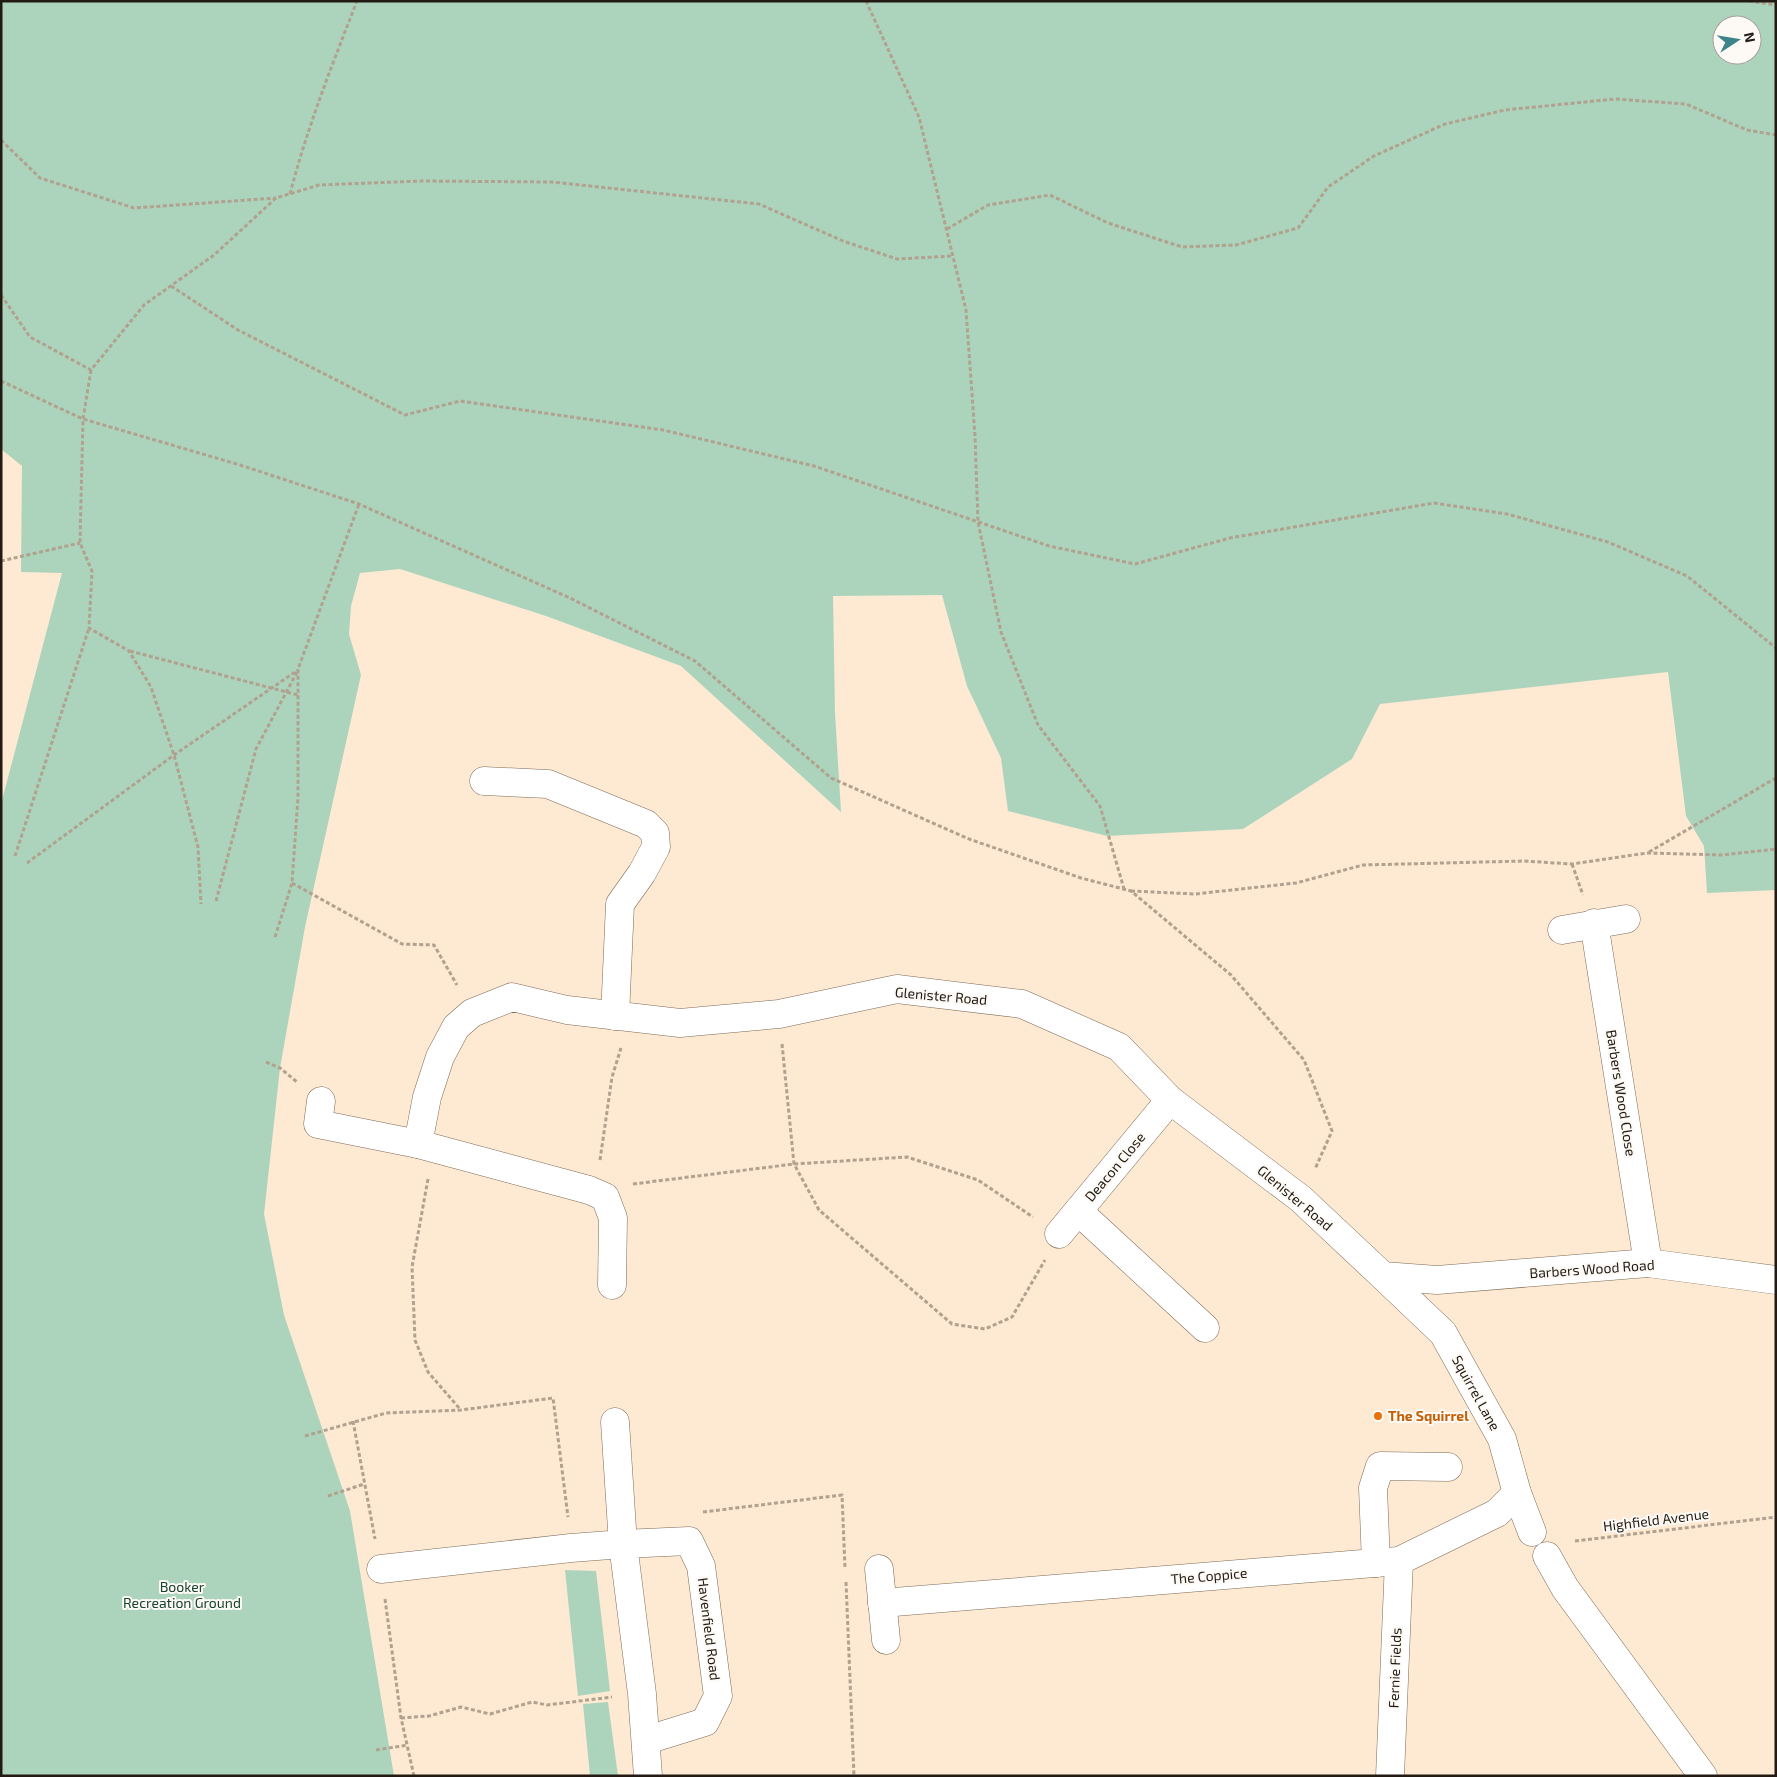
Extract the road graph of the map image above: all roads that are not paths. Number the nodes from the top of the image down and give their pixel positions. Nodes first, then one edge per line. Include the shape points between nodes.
1 (484, 781) dead end
2 (1626, 919) dead end
3 (1594, 924) junction
4 (1562, 930) dead end
5 (623, 1017) junction
6 (320, 1100) road end
7 (1170, 1100) junction
8 (425, 1147) junction
9 (1078, 1211) junction
10 (1060, 1234) road end
11 (1648, 1263) junction
12 (1383, 1276) junction
13 (1776, 1280) edge
14 (612, 1285) dead end
15 (1205, 1328) dead end
16 (615, 1422) dead end
17 (1448, 1467) dead end
18 (1517, 1493) junction
19 (1532, 1532) dead end
20 (623, 1544) junction
21 (1547, 1556) dead end
22 (1388, 1562) junction
23 (381, 1568) dead end
24 (879, 1569) dead end
25 (882, 1603) junction
26 (886, 1640) dead end
27 (646, 1740) junction
28 (648, 1776) edge
29 (1390, 1776) edge
30 (1703, 1776) edge

1 - 5 street via 548,784 646,824 655,833 656,847 620,904
2 - 3 street
3 - 4 street
3 - 11 street, Barbers Wood Close
5 - 7 street, Glenister Road via 680,1024 779,1014 896,989 1022,1004 1119,1047
5 - 8 street, Glenister Road via 567,1010 512,998 472,1013 456,1027 440,1057 427,1097
6 - 8 street via 318,1124
7 - 9 street, Deacon Close
7 - 12 street, Glenister Road via 1301,1199
8 - 14 street via 600,1195 612,1218
9 - 10 street, Deacon Close
9 - 15 street
11 - 12 street, Barbers Wood Road via 1437,1280
11 - 13 street, Barbers Wood Road
12 - 18 street, Squirrel Lane via 1443,1333 1502,1439
16 - 20 street
17 - 22 street, Fernie Fields via 1380,1466 1372,1488
18 - 19 street, Squirrel Lane
18 - 22 street, The Coppice via 1497,1513
20 - 23 street, Havenfield Road
20 - 27 street
20 - 27 street, Havenfield Road via 689,1541 701,1566 718,1696 705,1722
21 - 30 street via 1565,1588
22 - 25 street, The Coppice
22 - 29 street, Fernie Fields
24 - 25 street
25 - 26 street
27 - 28 street

